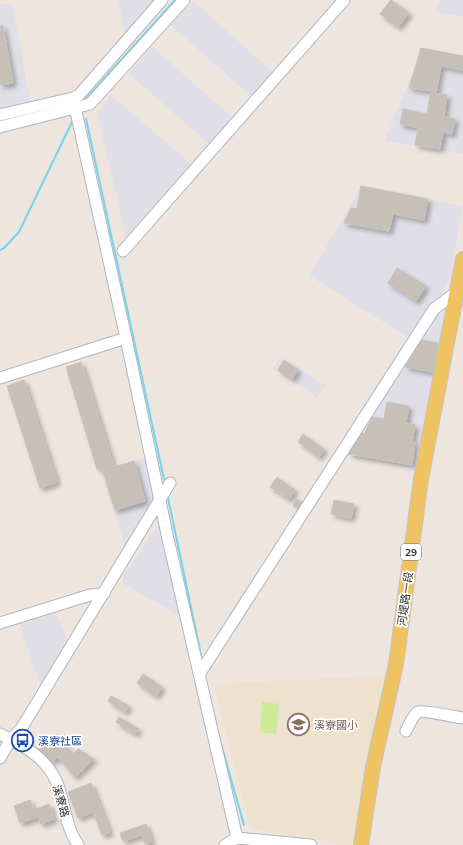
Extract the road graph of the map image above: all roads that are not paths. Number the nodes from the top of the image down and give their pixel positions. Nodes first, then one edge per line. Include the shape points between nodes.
1 (162, 0) edge
2 (184, 0) edge
3 (344, 0) edge
4 (75, 103) junction
5 (0, 115) edge
6 (0, 126) edge
7 (123, 251) dead end
8 (463, 259) edge
9 (458, 291) junction
10 (126, 338) junction
11 (0, 378) edge
12 (170, 483) dead end
13 (160, 499) junction
14 (104, 594) junction
15 (0, 623) edge
16 (200, 673) junction
17 (463, 718) edge
18 (406, 730) dead end
19 (0, 734) edge
20 (11, 739) junction
21 (0, 758) edge
22 (236, 838) junction
23 (78, 845) edge
24 (225, 845) edge
25 (311, 845) edge
26 (361, 845) edge

1 - 4 street via 79,94
2 - 4 street via 90,104
3 - 7 street
4 - 5 street
4 - 6 street
4 - 10 street
8 - 9 main road, 河堤路一段 / 29
9 - 16 street via 434,309
9 - 26 main road, 河堤路一段 / 29 via 422,479 396,664 372,767
10 - 11 street
10 - 13 street
12 - 13 street
13 - 14 street
13 - 16 street
14 - 15 street via 90,595
14 - 20 street via 21,729
16 - 22 street
17 - 18 street via 423,710 417,712
19 - 20 street, 溪寮路
20 - 21 street
20 - 23 street, 溪寮路 via 28,748 50,769 58,784 69,828
22 - 24 street
22 - 25 street

